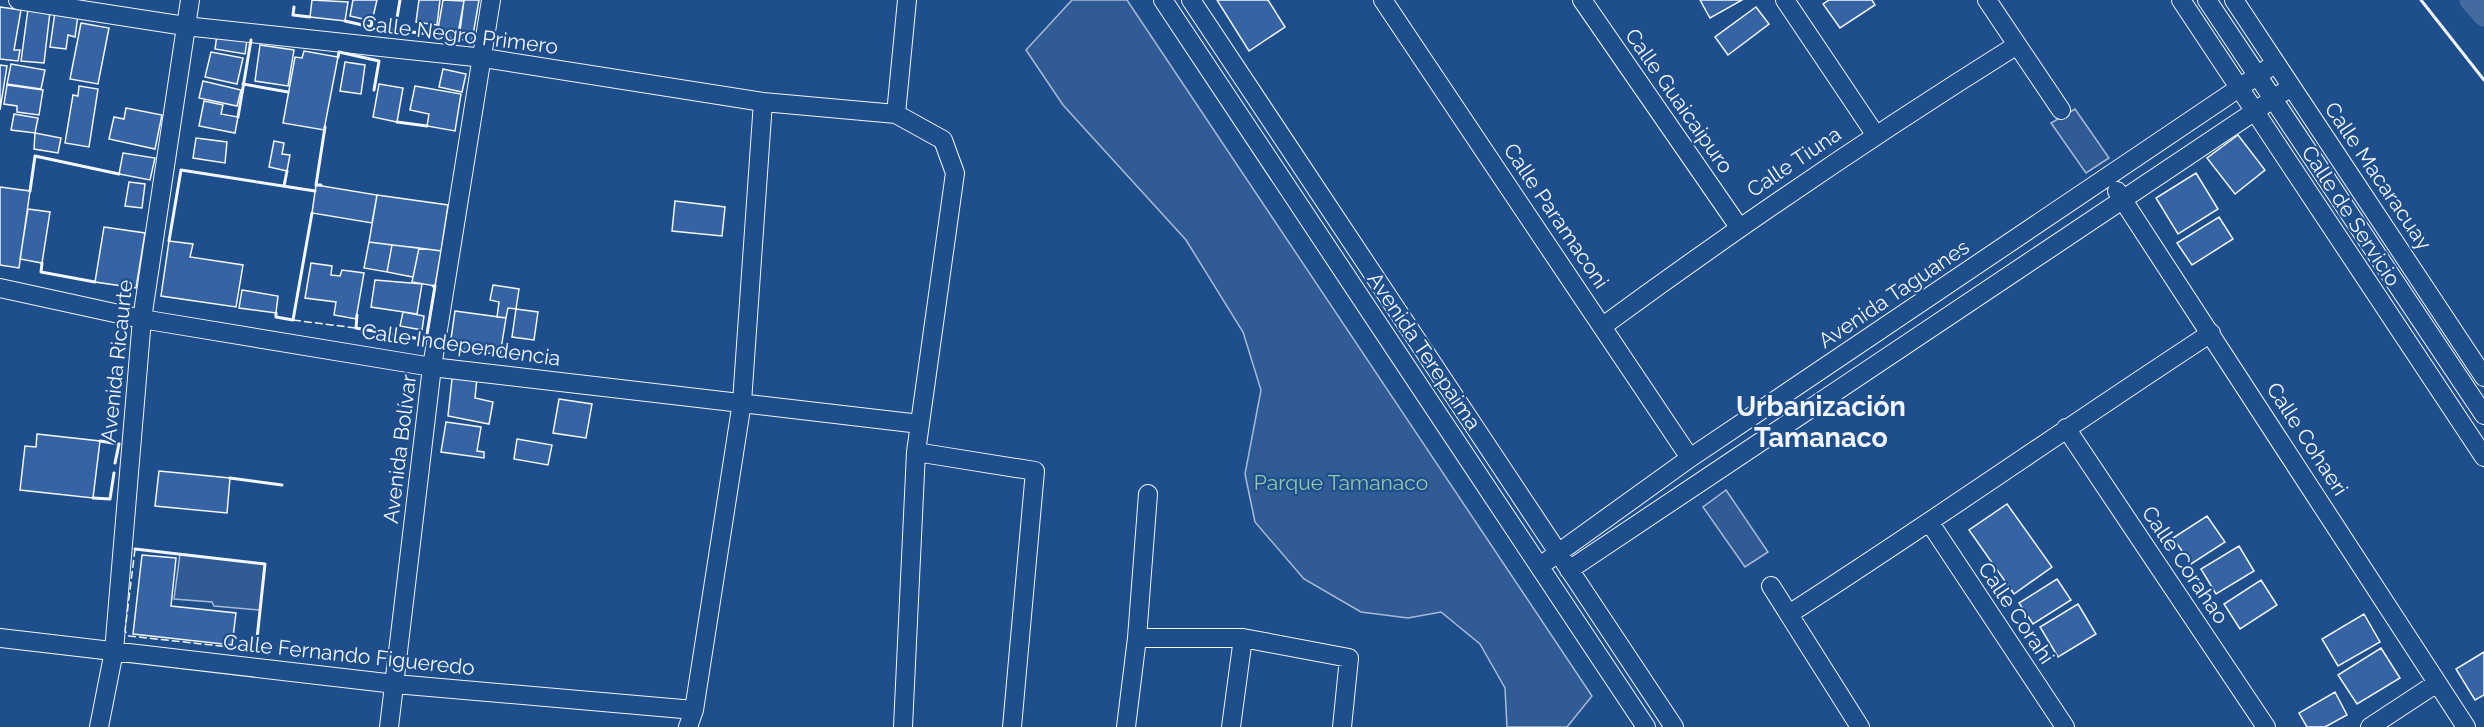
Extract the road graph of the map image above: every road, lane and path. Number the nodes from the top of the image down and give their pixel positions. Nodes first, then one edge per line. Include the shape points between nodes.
1 (18, 0) edge
2 (190, 0) edge
3 (492, 0) edge
4 (907, 0) edge
5 (1163, 0) edge
6 (1191, 0) edge
7 (1383, 0) edge
8 (1582, 0) edge
9 (1785, 0) edge
10 (1987, 0) edge
11 (2181, 0) edge
12 (2207, 0) edge
13 (2234, 0) edge
14 (185, 26) junction
15 (2017, 45) junction
16 (484, 58) junction
17 (2276, 63) junction
18 (2257, 75) junction
19 (2239, 87) junction
20 (2291, 87) junction
21 (2274, 98) junction
22 (763, 102) junction
23 (2061, 110) dead end
24 (2255, 111) junction
25 (896, 114) junction
26 (1875, 134) junction
27 (2108, 176) junction
28 (2123, 199) junction
29 (1739, 227) junction
30 (0, 288) edge
31 (142, 319) junction
32 (1603, 326) junction
33 (2211, 333) junction
34 (432, 367) junction
35 (2484, 377) edge
36 (742, 402) junction
37 (2484, 415) edge
38 (920, 424) junction
39 (2066, 428) junction
40 (916, 452) junction
41 (2484, 457) edge
42 (1690, 458) junction
43 (1148, 494) dead end
44 (1930, 524) junction
45 (1558, 553) junction
46 (1540, 566) junction
47 (1569, 570) junction
48 (1770, 586) dead end
49 (1789, 614) junction
50 (0, 638) edge
51 (1137, 638) junction
52 (1243, 638) junction
53 (114, 651) junction
54 (2437, 683) junction
55 (395, 684) junction
56 (691, 718) edge
57 (99, 727) edge
58 (389, 727) edge
59 (903, 727) edge
60 (1012, 727) edge
61 (1126, 727) edge
62 (1231, 727) edge
63 (1342, 727) edge
64 (1646, 727) edge
65 (1674, 727) edge
66 (1860, 727) edge
67 (2065, 727) edge
68 (2266, 727) edge
69 (2370, 727) edge
70 (2466, 727) edge

1 - 14 street, Calle Negro Primero
2 - 14 street, Avenida Ricaurte
3 - 16 street, Avenida Bolívar
4 - 25 street
5 - 46 street, Avenida Terepaima
6 - 45 street, Avenida Terepaima
7 - 32 street, Calle Paramaconi
8 - 29 street, Calle Guaicaipuro
9 - 26 street
10 - 15 street
11 - 19 street, Calle de Servicio
12 - 18 street, Calle Macaracuay
13 - 17 street, Calle Macaracuay
14 - 16 street, Calle Negro Primero
14 - 31 street, Avenida Ricaurte
15 - 23 street
15 - 26 street, Calle Tiuna
16 - 22 street, Calle Negro Primero
16 - 34 street, Avenida Bolívar
17 - 18 street, Avenida Taguanes
17 - 20 street, Calle Macaracuay
18 - 19 street, Avenida Taguanes
18 - 21 street, Calle Macaracuay
19 - 24 street, Calle de Servicio
19 - 27 street, Avenida Taguanes
20 - 21 street
20 - 35 street, Calle Macaracuay
21 - 24 street
21 - 37 street, Calle Macaracuay
22 - 25 street, Calle Negro Primero
22 - 36 street
24 - 28 street
24 - 41 street, Calle de Servicio
25 - 38 street via 943,140 955,173
26 - 29 street, Calle Tiuna
27 - 28 street, Calle Cohaeri
27 - 42 street, Avenida Taguanes
28 - 33 street, Calle Cohaeri
28 - 47 street
29 - 32 street, Calle Tiuna
30 - 31 street, Calle Independencia
31 - 34 street, Calle Independencia
31 - 53 street, Avenida Ricaurte
32 - 42 street, Calle Paramaconi
33 - 39 street
33 - 54 street, Calle Cohaeri
34 - 36 street, Calle Independencia
34 - 55 street, Avenida Bolívar
36 - 38 street, Calle Independencia
36 - 56 street
38 - 40 street
39 - 44 street
39 - 68 street, Calle Corahao
40 - 59 street
40 - 60 street via 1035,471
42 - 45 street, Avenida Taguanes
43 - 51 street
44 - 49 street
44 - 67 street, Calle Corahi
45 - 46 street, Avenida Taguanes
45 - 47 street, Avenida Terepaima
46 - 64 street, Avenida Terepaima
47 - 65 street, Avenida Terepaima
48 - 49 street
49 - 66 street
50 - 53 street, Calle Fernando Figueredo
51 - 52 street
51 - 61 street
52 - 62 street
52 - 63 street via 1349,658
53 - 55 street, Calle Fernando Figueredo
53 - 57 street, Avenida Ricaurte
54 - 69 street
54 - 70 street, Calle Cohaeri
55 - 56 street, Calle Fernando Figueredo
55 - 58 street, Avenida Bolívar

